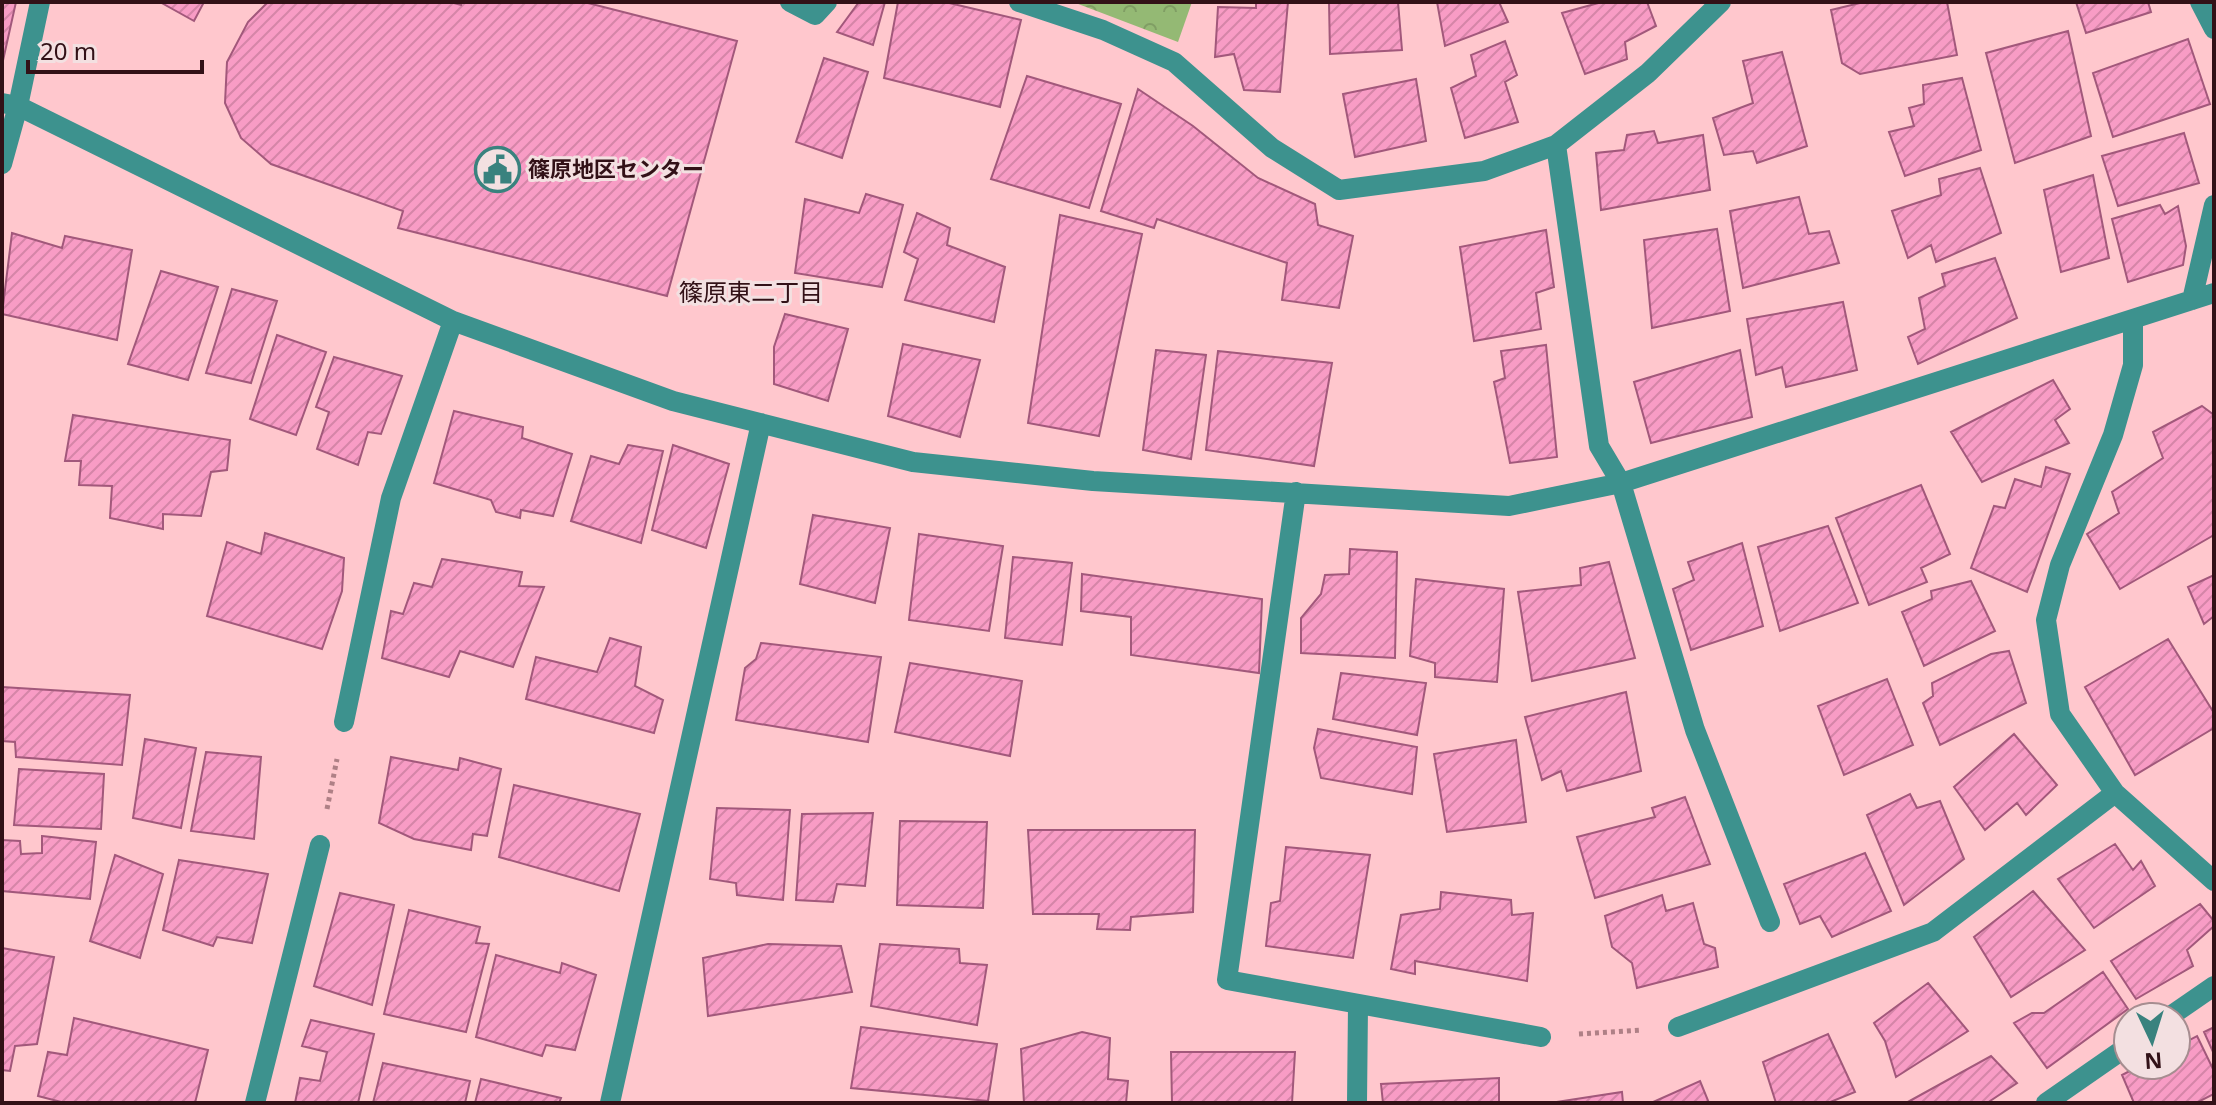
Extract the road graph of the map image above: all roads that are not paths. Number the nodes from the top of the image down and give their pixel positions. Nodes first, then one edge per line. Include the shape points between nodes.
1 (40, 2) edge
2 (790, 2) edge
3 (827, 2) edge
4 (1019, 2) edge
5 (1721, 2) edge
6 (2200, 2) edge
7 (2214, 29) edge
8 (10, 104) edge
9 (1556, 145) junction
10 (2, 164) edge
11 (2214, 205) edge
12 (2214, 293) edge
13 (2192, 300) junction
14 (2133, 319) junction
15 (453, 321) junction
16 (761, 423) junction
17 (1621, 483) junction
18 (1296, 492) junction
19 (344, 722) road end
20 (2115, 793) junction
21 (320, 845) road end
22 (2214, 881) edge
23 (1770, 922) dead end
24 (2214, 986) edge
25 (2192, 1001) edge
26 (1358, 1005) junction
27 (1678, 1027) road end
28 (1541, 1037) road end
29 (2112, 1057) edge
30 (255, 1103) edge
31 (610, 1103) edge
32 (1357, 1103) edge
33 (2046, 1103) edge

1 - 8 street
2 - 3 street via 815,15
4 - 9 street via 1103,30 1174,62 1272,148 1339,190 1484,171
5 - 9 street via 1648,73
6 - 7 street
8 - 10 street
8 - 15 street
9 - 17 street via 1599,446
11 - 13 street
12 - 13 street
13 - 14 street
14 - 17 street
14 - 20 street via 2133,365 2113,435 2060,565 2046,620 2060,714
15 - 16 street via 673,401
15 - 19 street via 391,498
16 - 18 street via 913,462 1093,481
16 - 31 street
17 - 18 street via 1509,506
17 - 23 street via 1695,730
18 - 26 street via 1227,980
20 - 22 street
20 - 27 street via 1933,932
21 - 30 street
24 - 25 street
26 - 28 street
26 - 32 street
29 - 33 street

